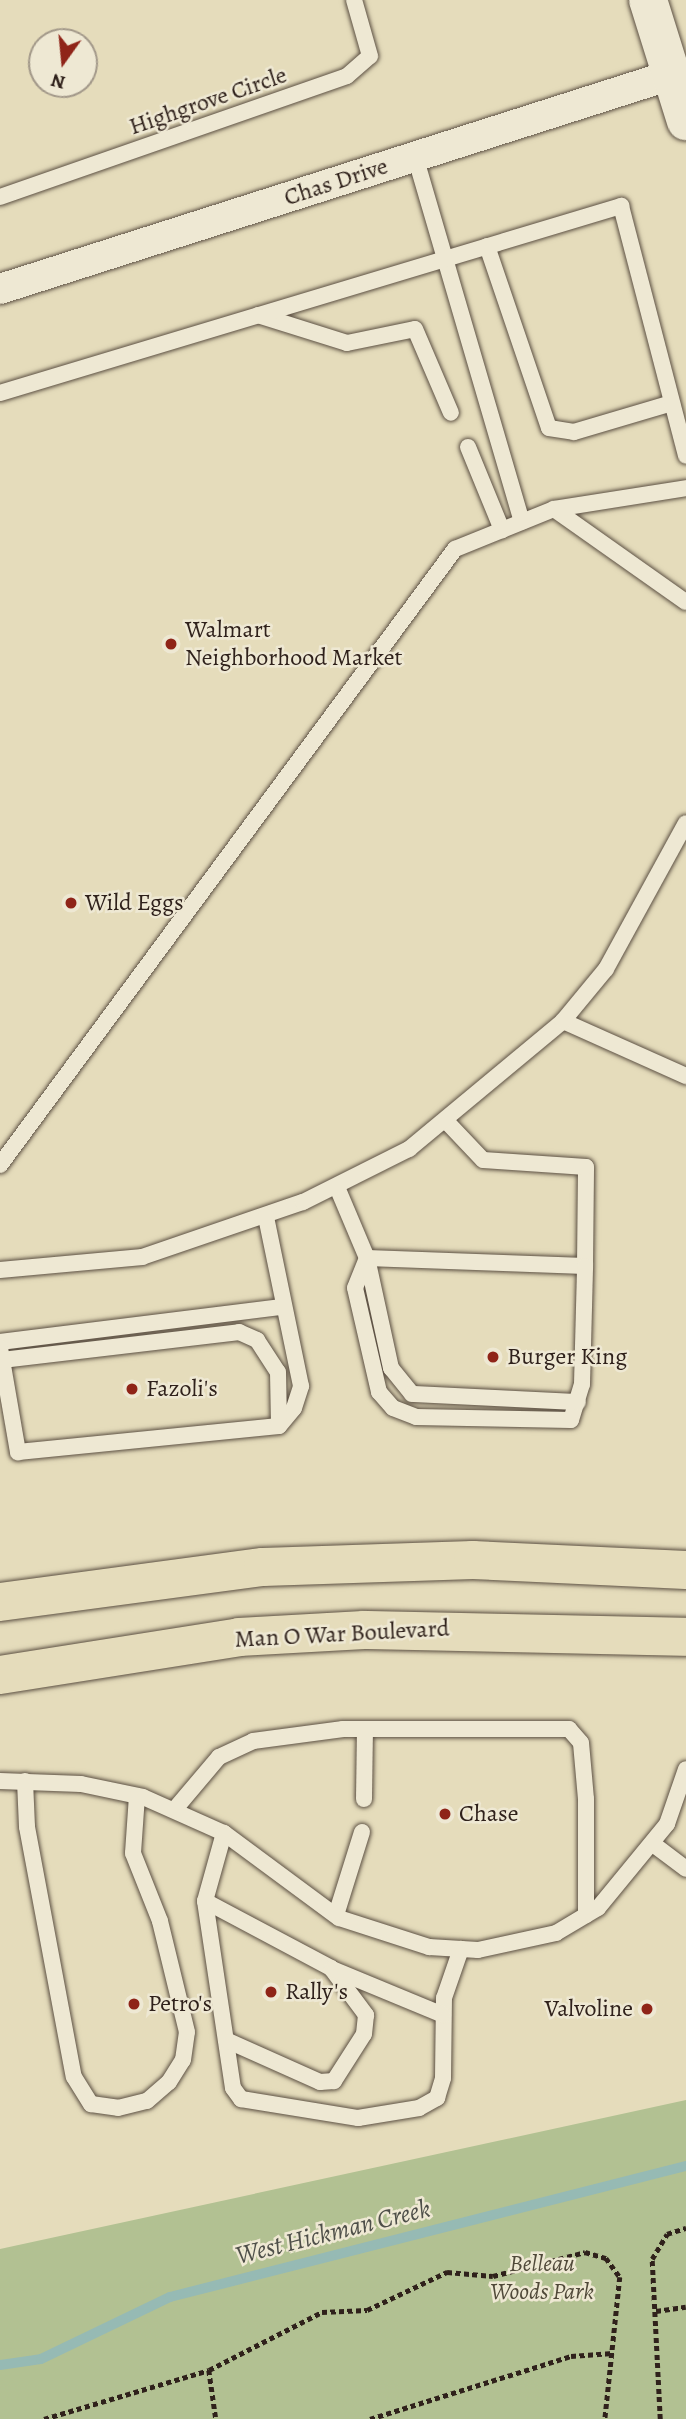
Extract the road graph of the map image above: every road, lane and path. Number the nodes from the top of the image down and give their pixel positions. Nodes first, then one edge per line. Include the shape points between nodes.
1 (354, 0) edge
2 (648, 0) edge
3 (679, 73) edge
4 (686, 121) edge
5 (415, 156) junction
6 (0, 197) edge
7 (486, 246) junction
8 (445, 259) junction
9 (0, 289) edge
10 (258, 315) junction
11 (0, 393) edge
12 (672, 403) junction
13 (451, 413) dead end
14 (468, 447) dead end
15 (686, 456) edge
16 (686, 488) edge
17 (554, 509) junction
18 (522, 522) junction
19 (502, 530) junction
20 (686, 602) edge
21 (686, 823) edge
22 (563, 1021) junction
23 (686, 1076) edge
24 (447, 1122) junction
25 (0, 1165) edge
26 (337, 1187) junction
27 (266, 1217) junction
28 (368, 1258) junction
29 (585, 1266) junction
30 (0, 1270) edge
31 (280, 1307) junction
32 (0, 1342) edge
33 (1, 1354) edge
34 (578, 1402) junction
35 (279, 1426) junction
36 (686, 1570) edge
37 (0, 1602) edge
38 (686, 1637) edge
39 (0, 1675) edge
40 (365, 1729) junction
41 (686, 1769) edge
42 (0, 1780) edge
43 (25, 1781) junction
44 (137, 1796) junction
45 (364, 1799) dead end
46 (175, 1809) junction
47 (362, 1832) dead end
48 (224, 1833) junction
49 (653, 1844) junction
50 (686, 1869) edge
51 (205, 1901) junction
52 (336, 1915) junction
53 (586, 1915) junction
54 (461, 1949) junction
55 (331, 1968) junction
56 (443, 2015) junction
57 (226, 2040) junction
58 (686, 2228) edge
59 (686, 2307) edge
60 (656, 2311) junction
61 (613, 2353) junction
62 (209, 2370) junction
63 (44, 2419) edge
64 (216, 2419) edge
65 (370, 2419) edge
66 (605, 2419) edge
67 (660, 2419) edge

1 - 6 lane, Highgrove Circle via 370,56 347,76
2 - 3 street
3 - 4 street
3 - 5 street, Chas Drive
5 - 8 lane
5 - 9 street, Chas Drive
7 - 8 lane
7 - 12 lane via 549,428 574,432
7 - 12 lane via 621,206
8 - 10 lane
8 - 18 lane
10 - 11 lane
10 - 13 lane via 348,343 415,329
12 - 15 lane
14 - 19 lane
16 - 17 lane
17 - 18 lane
17 - 20 lane
18 - 19 lane
19 - 25 lane via 456,549
21 - 22 lane via 606,969
22 - 23 lane
22 - 24 lane
24 - 26 lane
24 - 29 lane via 483,1160 586,1167
26 - 27 lane
26 - 28 lane
27 - 30 lane via 142,1257
27 - 31 lane
28 - 29 lane
28 - 34 lane via 391,1368 412,1394
28 - 34 lane via 355,1288 379,1392 393,1408 416,1417 571,1420
29 - 34 lane
31 - 32 lane
31 - 35 lane via 301,1386 295,1408
33 - 35 lane via 239,1332 257,1340 278,1371
33 - 35 lane via 18,1452
36 - 37 main road via 473,1560 263,1567
38 - 39 main road, Man O War Boulevard via 363,1630 226,1639
40 - 45 lane
40 - 46 lane via 253,1741 219,1757
40 - 53 lane via 569,1729 581,1744
41 - 49 lane
42 - 43 lane
43 - 44 lane
43 - 44 lane via 27,1827 74,2077 91,2104 118,2108 147,2101 169,2082 183,2060 187,2032 160,1921 133,1853
44 - 46 lane
46 - 48 lane
47 - 52 lane
48 - 51 lane
48 - 52 lane
49 - 50 lane
49 - 53 lane via 630,1875
51 - 55 lane
51 - 57 lane
52 - 54 lane via 388,1938
53 - 54 lane via 524,1944
54 - 56 lane
55 - 56 lane
55 - 57 lane via 366,2015 364,2034 334,2081 320,2082
56 - 57 lane via 443,2078 436,2098 419,2108 358,2118 242,2099 233,2088
58 - 60 path via 667,2234 652,2259
59 - 60 path
60 - 67 path
61 - 62 path via 620,2277 606,2258 585,2252 493,2276 447,2272 368,2310 322,2312
61 - 65 path via 570,2356
61 - 66 path
62 - 63 path
62 - 64 path

